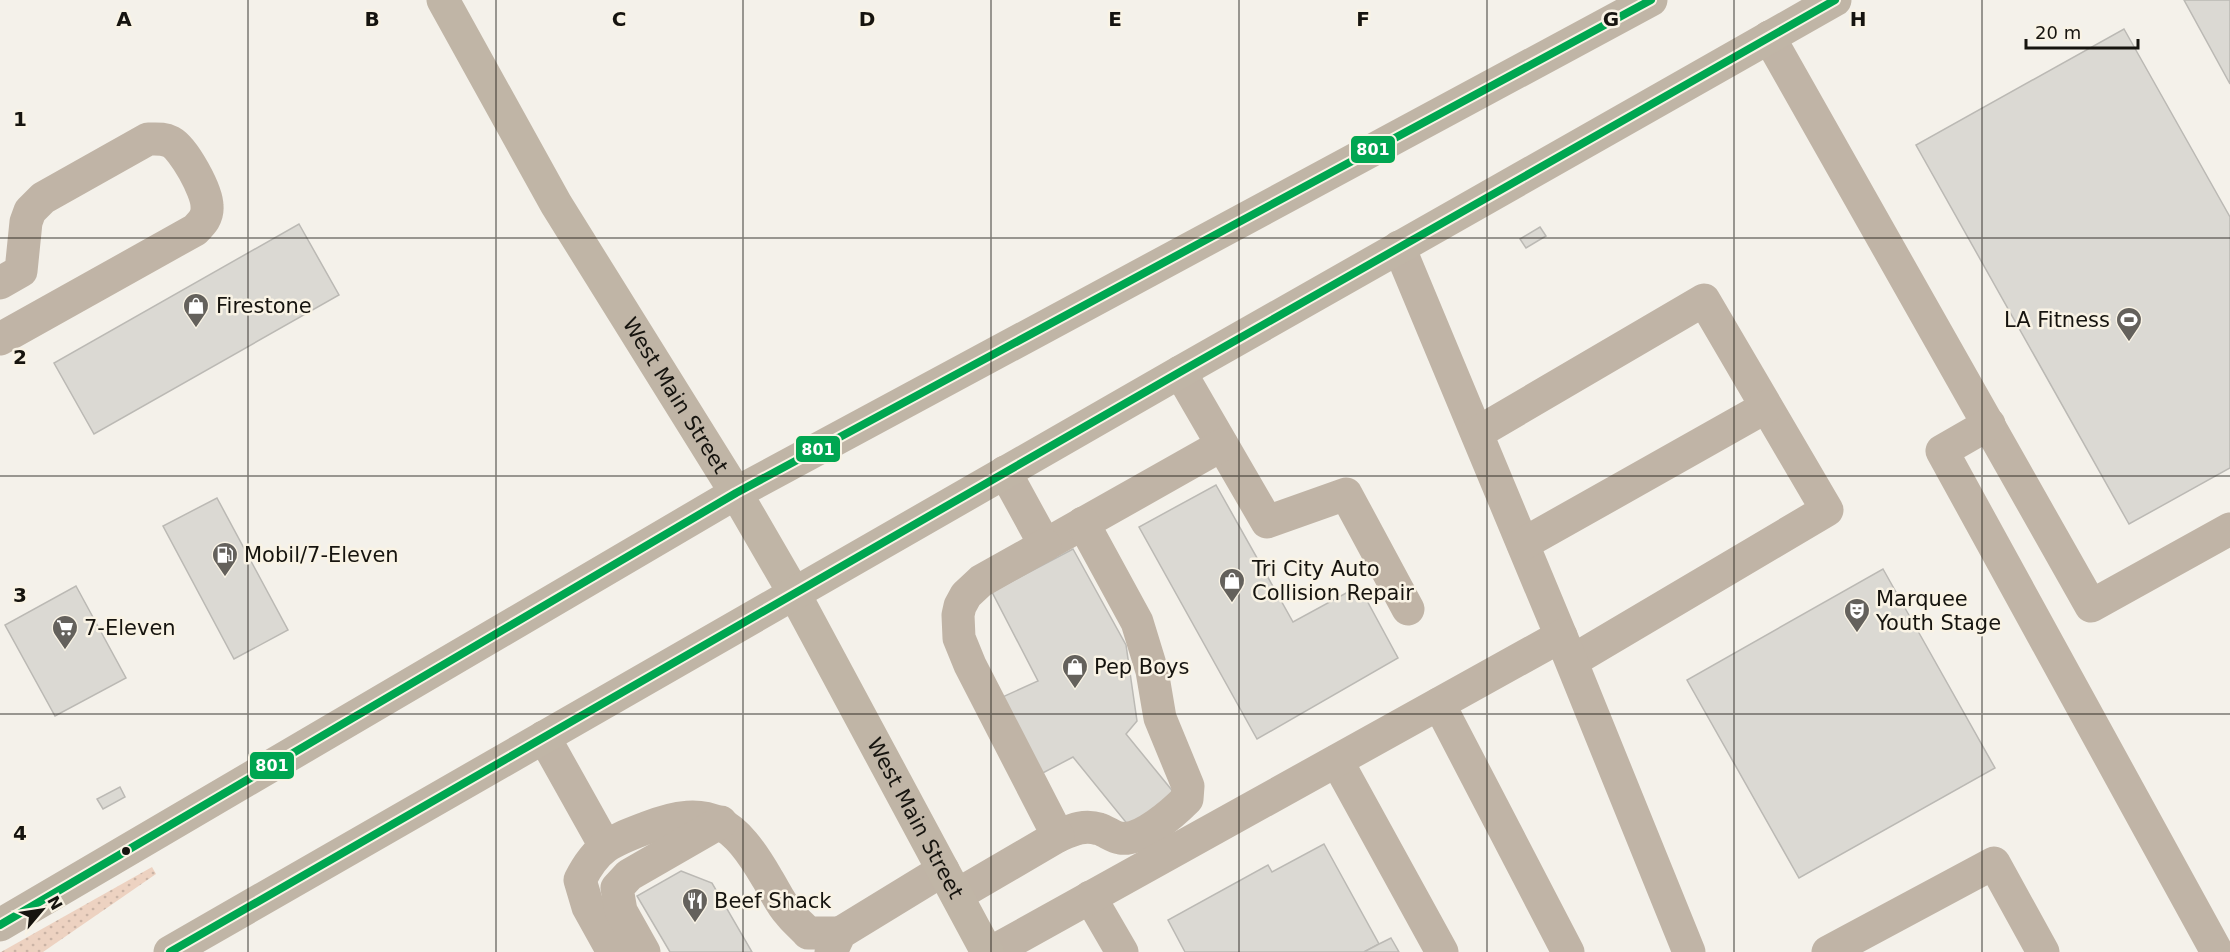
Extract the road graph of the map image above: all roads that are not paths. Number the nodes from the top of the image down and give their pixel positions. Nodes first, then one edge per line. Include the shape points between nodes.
1 (443, 0) edge
2 (1651, 0) edge
3 (1835, 0) edge
4 (1769, 37) junction
5 (1399, 247) junction
6 (0, 284) edge
7 (0, 339) edge
8 (1180, 372) junction
9 (1767, 407) junction
10 (1989, 424) junction
11 (1477, 433) junction
12 (1222, 445) junction
13 (1005, 472) junction
14 (736, 493) junction
15 (1083, 523) junction
16 (2230, 530) edge
17 (1523, 544) junction
18 (1046, 545) junction
19 (794, 593) junction
20 (1408, 609) dead end
21 (1566, 649) junction
22 (1439, 704) junction
23 (544, 737) junction
24 (1337, 761) junction
25 (721, 822) junction
26 (1058, 836) junction
27 (604, 846) junction
28 (950, 883) junction
29 (1090, 897) junction
30 (0, 925) edge
31 (835, 942) edge
32 (170, 952) edge
33 (613, 952) edge
34 (644, 952) edge
35 (989, 952) edge
36 (1122, 952) edge
37 (1442, 952) edge
38 (1568, 952) edge
39 (1689, 952) edge
40 (1828, 952) edge
41 (2043, 952) edge
42 (2217, 952) edge

1 - 14 main road, West Main Street via 556,204
2 - 14 main road
3 - 4 main road
4 - 5 main road
4 - 10 lane
5 - 8 main road
5 - 11 lane
6 - 7 lane via 21,271 26,222 30,211 43,198 148,139 161,138 173,143 184,156 205,194 207,207 205,219 195,230
8 - 12 lane
8 - 13 main road
9 - 11 lane via 1704,300
9 - 17 lane
9 - 21 lane via 1827,510
10 - 16 lane via 2091,606
10 - 42 lane via 1942,451
11 - 17 lane
12 - 15 lane
12 - 20 lane via 1267,522 1346,494
13 - 18 lane
13 - 19 main road
14 - 19 main road, West Main Street
14 - 30 main road
15 - 18 lane
15 - 26 lane via 1137,622 1152,671 1160,718 1188,786 1187,799 1132,838 1120,838 1098,828 1078,827
17 - 21 lane
18 - 26 lane via 972,588 958,615 959,638 970,665
19 - 23 main road
19 - 28 main road, West Main Street
21 - 22 lane
21 - 39 lane
22 - 24 lane
22 - 38 lane
23 - 27 lane
23 - 32 main road
24 - 29 lane
24 - 37 lane
25 - 27 lane via 699,816 671,818
25 - 31 lane via 744,840 788,912 808,933
25 - 34 lane via 629,875 617,888 621,911
26 - 28 lane
27 - 33 lane via 589,862 580,880 588,907
28 - 31 lane
28 - 35 main road, West Main Street
29 - 35 lane
29 - 36 lane
40 - 41 lane via 1994,864

